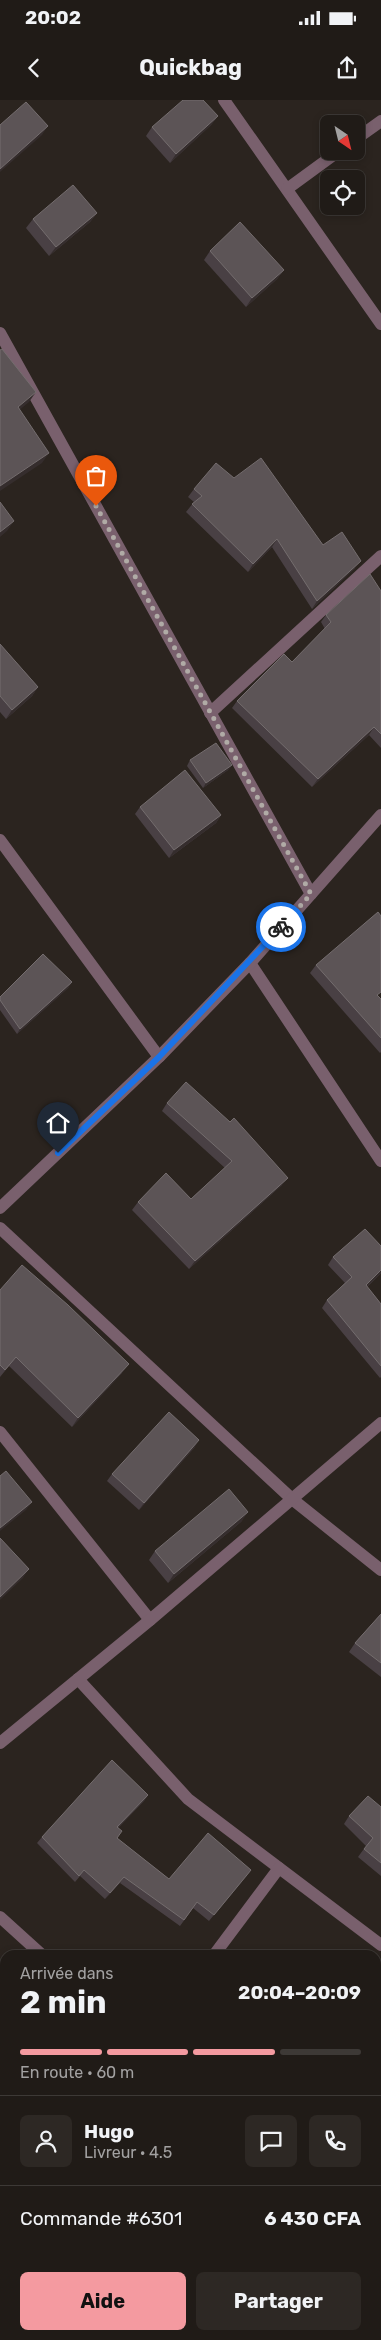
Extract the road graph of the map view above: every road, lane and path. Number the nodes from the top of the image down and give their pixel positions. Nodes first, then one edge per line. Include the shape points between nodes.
1 (224, 100) edge
2 (381, 121) edge
3 (365, 133) edge
4 (327, 160) edge
5 (287, 189) junction
6 (381, 324) edge
7 (0, 333) edge
8 (381, 556) edge
9 (210, 713) junction
10 (381, 815) edge
11 (0, 840) edge
12 (311, 894) junction
13 (250, 963) junction
14 (159, 1057) junction
15 (381, 1161) edge
16 (0, 1208) edge
17 (0, 1228) edge
18 (381, 1423) edge
19 (0, 1432) edge
20 (292, 1499) junction
21 (381, 1570) edge
22 (150, 1620) junction
23 (78, 1679) junction
24 (0, 1743) edge
25 (279, 1868) junction
26 (0, 1917) edge
27 (381, 1945) edge
28 (36, 1950) edge
29 (218, 1950) edge

1 - 5 street
2 - 3 street
4 - 5 street
5 - 6 street
7 - 9 street
8 - 9 street
9 - 12 street
10 - 12 street
11 - 14 street
12 - 13 street
13 - 14 street
13 - 15 street
14 - 16 street
17 - 20 street
18 - 20 street
19 - 22 street
20 - 21 street
20 - 22 street
22 - 23 street
23 - 24 street
23 - 25 street via 188,1799
25 - 27 street
25 - 29 street
26 - 28 street

